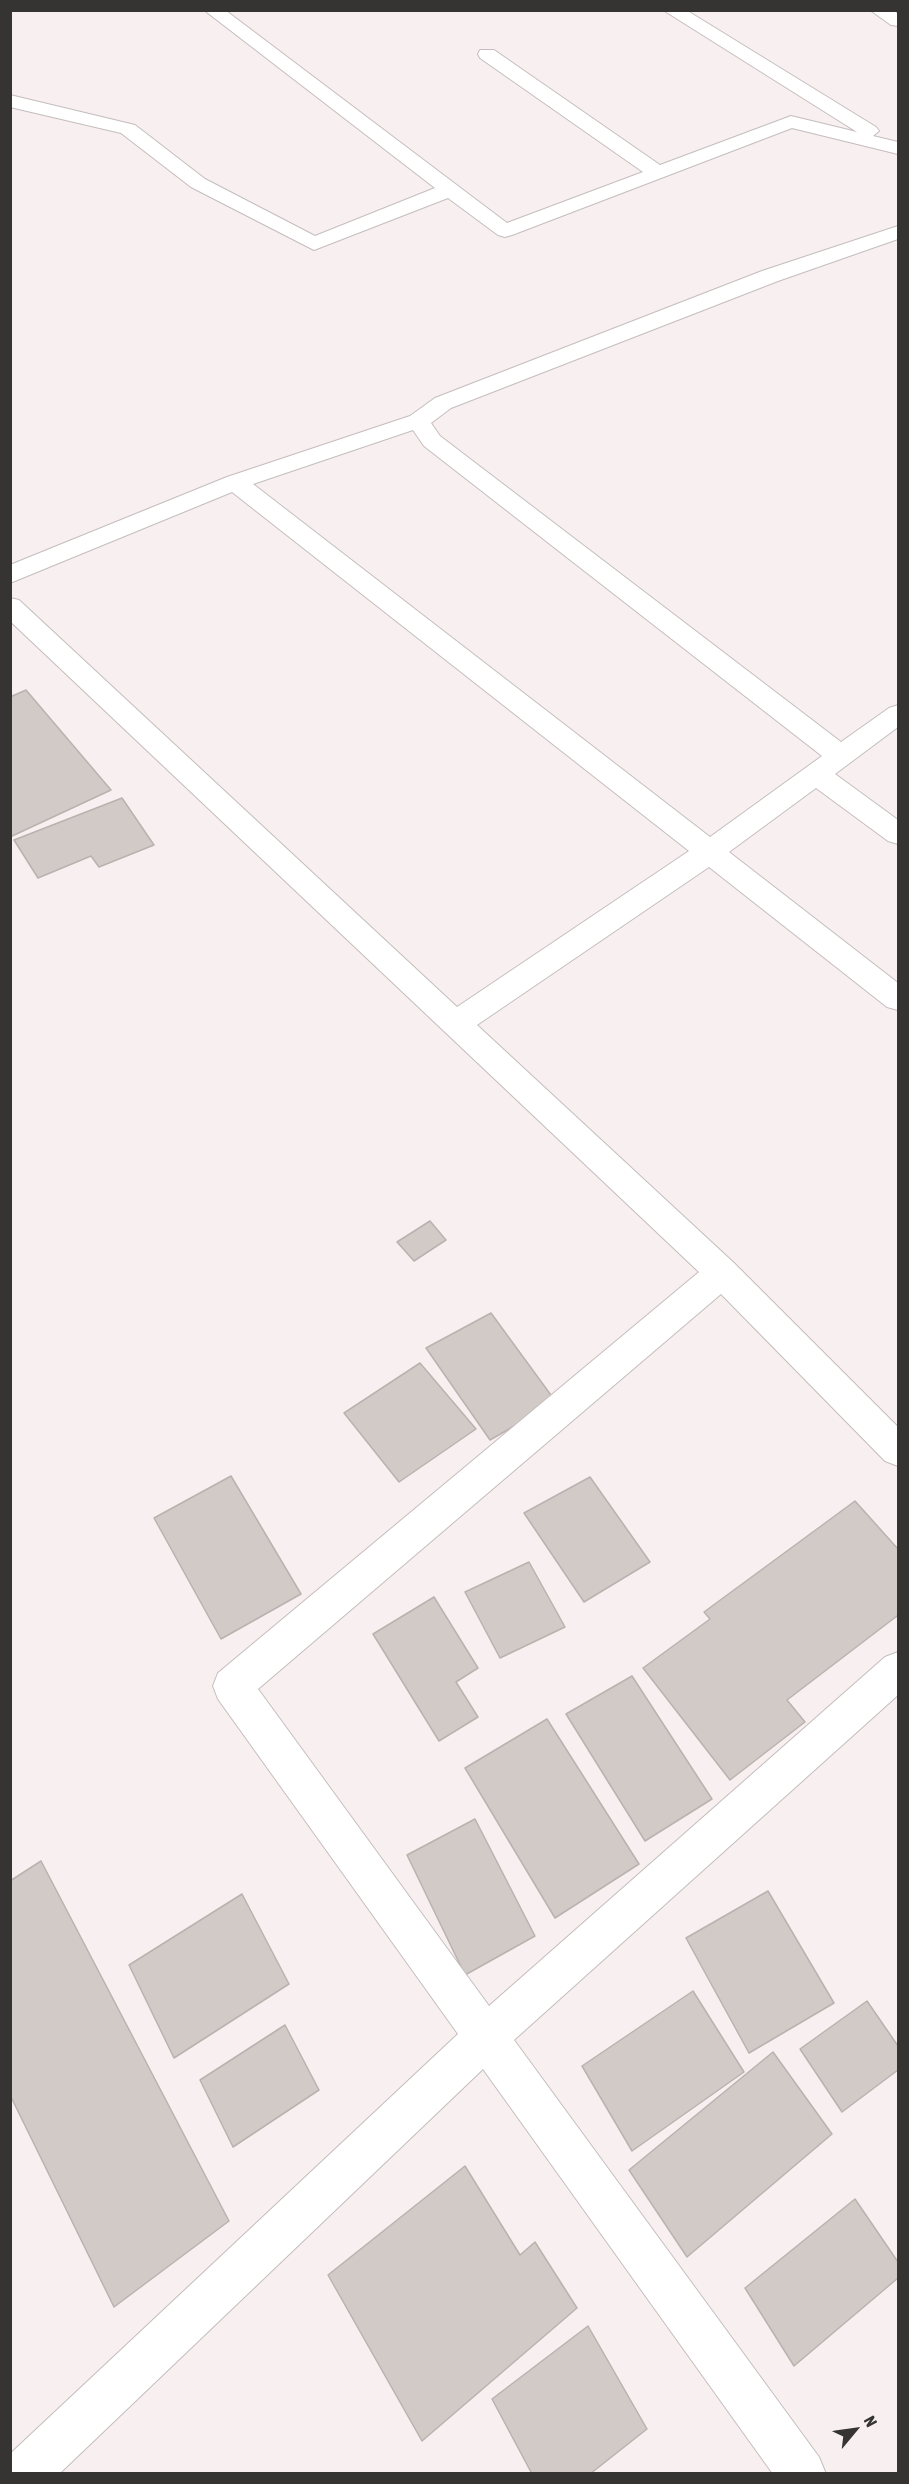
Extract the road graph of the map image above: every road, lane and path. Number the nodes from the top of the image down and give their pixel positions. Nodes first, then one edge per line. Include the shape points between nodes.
1 (213, 10) edge
2 (672, 10) edge
3 (879, 10) edge
4 (898, 21) edge
5 (487, 54) dead end
6 (10, 101) edge
7 (897, 148) edge
8 (658, 173) junction
9 (449, 190) junction
10 (898, 232) edge
11 (418, 421) junction
12 (235, 482) junction
13 (10, 575) edge
14 (10, 606) edge
15 (898, 714) edge
16 (841, 756) junction
17 (816, 774) junction
18 (898, 834) edge
19 (708, 853) junction
20 (898, 999) edge
21 (456, 1023) junction
22 (722, 1273) junction
23 (898, 1449) edge
24 (898, 1670) edge
25 (486, 2037) junction
26 (24, 2474) edge
27 (802, 2474) edge

1 - 9 street
2 - 7 street
3 - 4 street
5 - 8 street
6 - 9 street via 128,129 198,183 314,244
7 - 8 street via 791,122
8 - 9 street via 505,231
10 - 11 street via 770,276 454,399
11 - 12 street
11 - 16 street via 432,441
12 - 13 street
12 - 19 street
14 - 21 street
15 - 16 street
16 - 17 street
17 - 18 street
17 - 19 street
19 - 20 street
19 - 21 street
21 - 22 street
22 - 23 street
22 - 25 street via 232,1686
24 - 25 street
25 - 26 street
25 - 27 street

